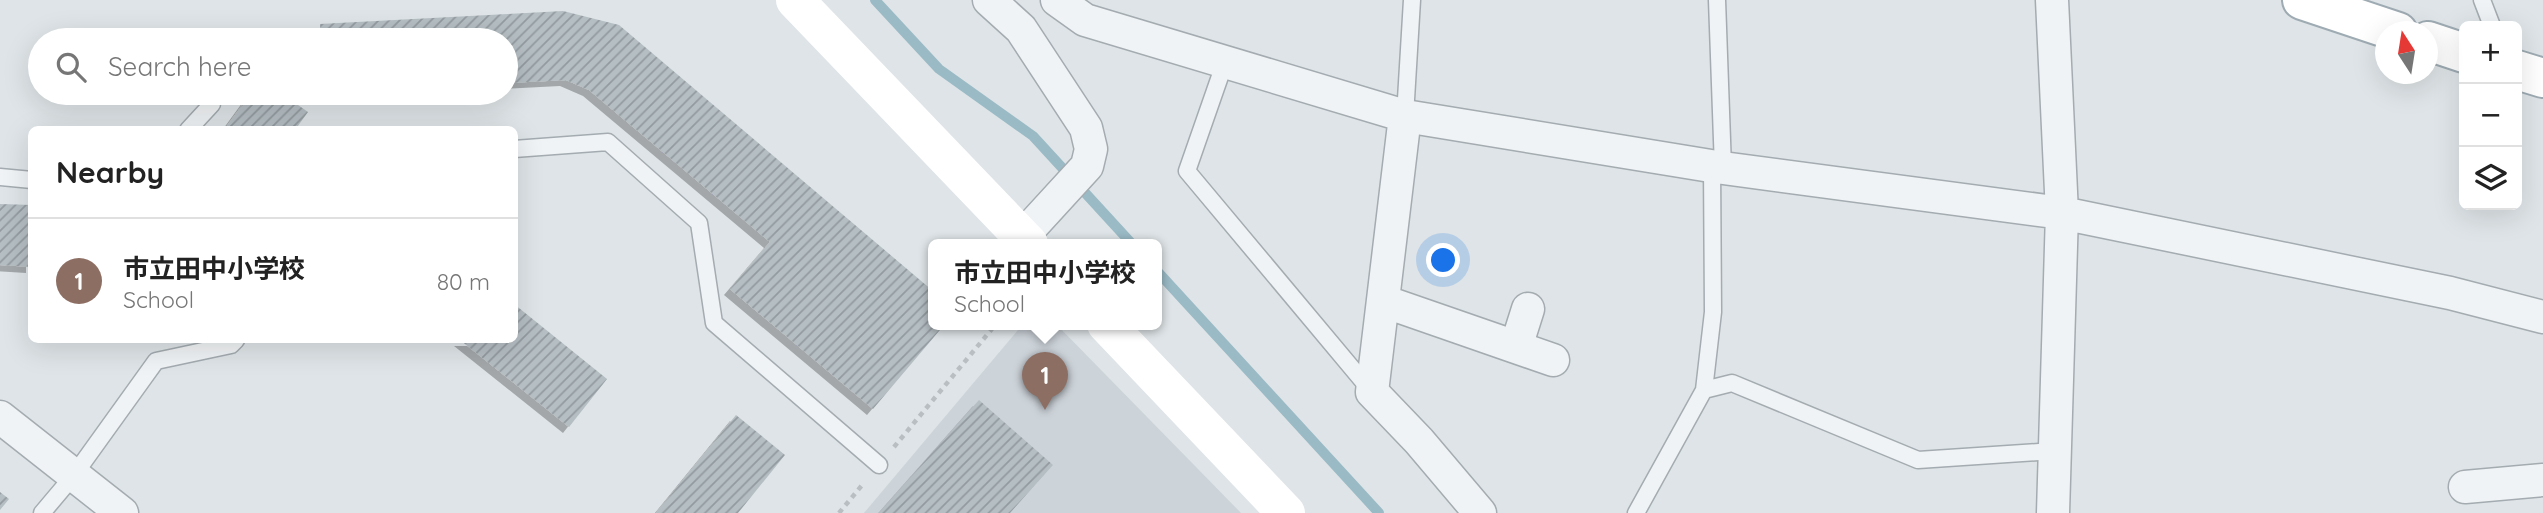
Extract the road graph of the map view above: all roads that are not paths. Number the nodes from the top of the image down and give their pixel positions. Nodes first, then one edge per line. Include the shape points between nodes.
1 (794, 0) edge
2 (989, 0) edge
3 (1057, 0) edge
4 (1412, 0) edge
5 (1717, 0) edge
6 (2052, 0) edge
7 (2302, 0) edge
8 (2482, 0) edge
9 (1088, 10) edge
10 (2491, 21) edge
11 (2375, 24) edge
12 (2438, 45) edge
13 (2459, 51) edge
14 (1225, 62) junction
15 (2522, 72) edge
16 (2543, 78) edge
17 (211, 105) edge
18 (1405, 116) junction
19 (192, 126) edge
20 (518, 149) edge
21 (1717, 167) junction
22 (0, 177) edge
23 (28, 180) edge
24 (2062, 213) junction
25 (1023, 239) edge
26 (1027, 239) edge
27 (1383, 301) junction
28 (1528, 309) dead end
29 (2543, 317) edge
30 (1112, 330) edge
31 (233, 343) edge
32 (1516, 347) junction
33 (1553, 360) dead end
34 (1704, 390) junction
35 (1372, 392) junction
36 (0, 417) edge
37 (2053, 450) junction
38 (879, 465) road end
39 (74, 475) junction
40 (2543, 480) edge
41 (2465, 487) dead end
42 (42, 513) edge
43 (122, 513) edge
44 (1286, 513) edge
45 (1480, 513) edge
46 (1636, 513) edge
47 (2053, 513) edge

1 - 25 street
2 - 26 street via 1021,29 1086,128 1091,149 1079,176
3 - 9 street
4 - 18 lane
5 - 21 lane
6 - 24 street
7 - 11 street
8 - 10 lane
9 - 14 street
12 - 13 street
14 - 18 street
14 - 35 lane via 1187,171
15 - 16 street
17 - 19 lane
18 - 21 street
18 - 27 street
20 - 38 lane via 608,142 699,223 714,323
21 - 24 street
21 - 34 lane via 1713,312
22 - 23 lane
24 - 29 street via 2450,293
24 - 37 street
27 - 32 street
27 - 35 street
28 - 32 street
30 - 44 street
31 - 39 lane via 156,361
32 - 33 street
34 - 37 lane via 1732,383 1918,460
34 - 46 lane
35 - 45 street
36 - 39 street
37 - 47 street
39 - 42 lane
39 - 43 street
40 - 41 street

